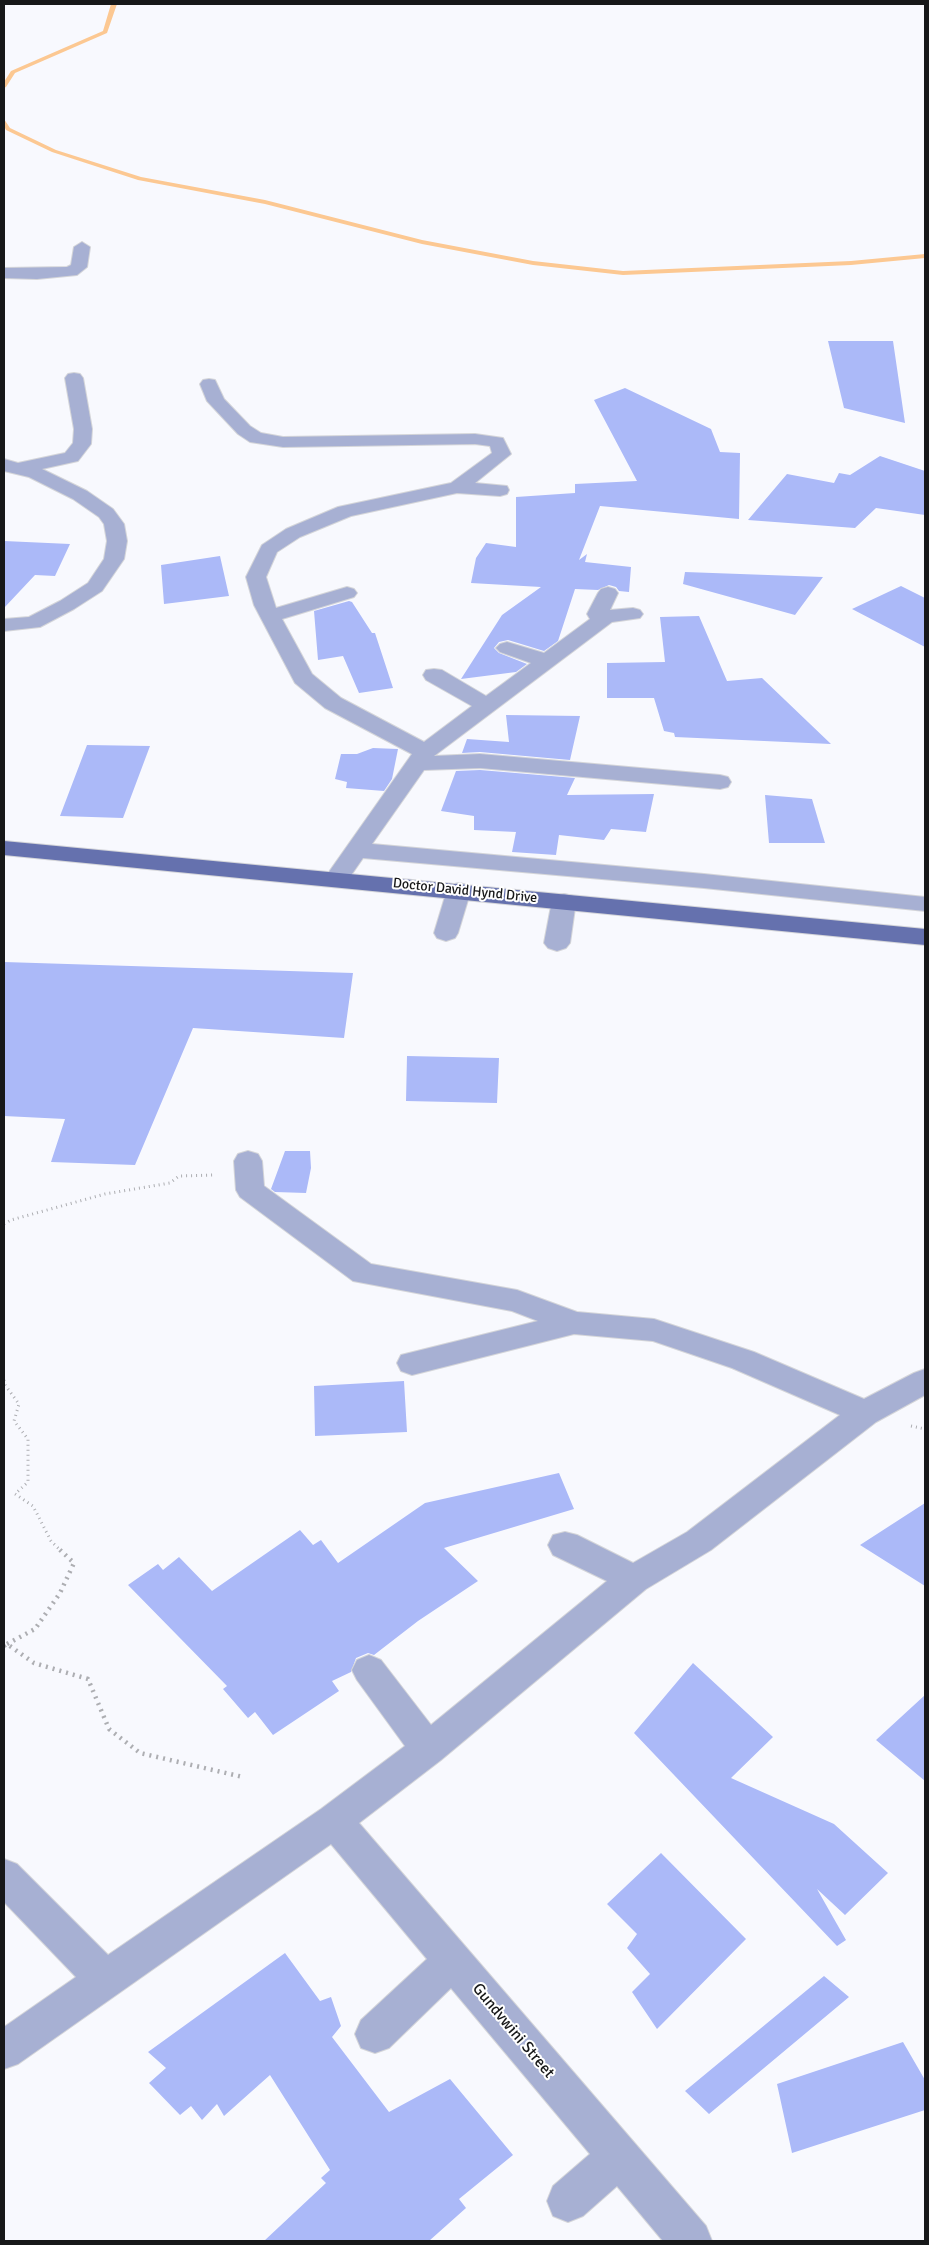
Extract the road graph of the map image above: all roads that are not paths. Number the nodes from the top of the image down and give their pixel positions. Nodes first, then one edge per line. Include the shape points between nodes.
1 (82, 247) dead end
2 (4, 272) edge
3 (74, 378) dead end
4 (208, 384) dead end
5 (11, 467) edge
6 (457, 487) junction
7 (500, 490) dead end
8 (347, 593) dead end
9 (608, 593) dead end
10 (575, 612) dead end
11 (633, 614) dead end
12 (270, 616) junction
13 (602, 620) junction
14 (4, 625) edge
15 (507, 648) dead end
16 (547, 661) junction
17 (434, 675) dead end
18 (487, 706) junction
19 (421, 758) junction
20 (720, 782) dead end
21 (4, 848) edge
22 (356, 850) junction
23 (336, 879) junction
24 (459, 890) junction
25 (564, 901) junction
26 (925, 904) edge
27 (446, 933) dead end
28 (925, 937) edge
29 (557, 943) dead end
30 (248, 1168) road end
31 (574, 1323) junction
32 (412, 1364) dead end
33 (925, 1381) edge
34 (865, 1413) junction
35 (566, 1545) dead end
36 (634, 1579) junction
37 (369, 1670) dead end
38 (428, 1749) junction
39 (334, 1821) junction
40 (4, 1876) edge
41 (453, 1960) junction
42 (105, 1980) junction
43 (375, 2034) dead end
44 (4, 2050) edge
45 (619, 2156) junction
46 (568, 2201) dead end
47 (691, 2241) edge

1 - 2 street via 79,268 71,272
3 - 5 street via 84,429 78,451 71,457
4 - 6 street via 216,400 256,438 283,442 474,439 496,442 502,454
5 - 14 street via 36,473 80,495 106,513 114,524 117,541 114,559 95,587 32,623
6 - 7 street
6 - 12 street via 345,511 294,533 269,549 256,577
8 - 12 street
9 - 13 street via 597,614
10 - 13 street
11 - 13 street
12 - 19 street via 303,678 333,703
13 - 16 street
15 - 16 street
16 - 18 street
17 - 18 street
18 - 19 street
19 - 20 street
19 - 22 street
21 - 23 main road, Doctor David Hynd Drive
22 - 23 street
22 - 26 street
23 - 24 main road, Doctor David Hynd Drive
24 - 25 main road, Doctor David Hynd Drive
24 - 27 street
25 - 28 main road, Doctor David Hynd Drive
25 - 29 street
30 - 31 street via 250,1190 363,1273 517,1300
31 - 32 street
31 - 34 street via 654,1330 743,1360
33 - 34 street
34 - 36 street via 699,1541
35 - 36 street
36 - 38 street
37 - 38 street
38 - 39 street
39 - 41 street, Gundvwini Street
39 - 42 street
40 - 42 street
41 - 43 street
41 - 45 street, Gundvwini Street
42 - 44 street
45 - 46 street
45 - 47 street, Gundvwini Street

